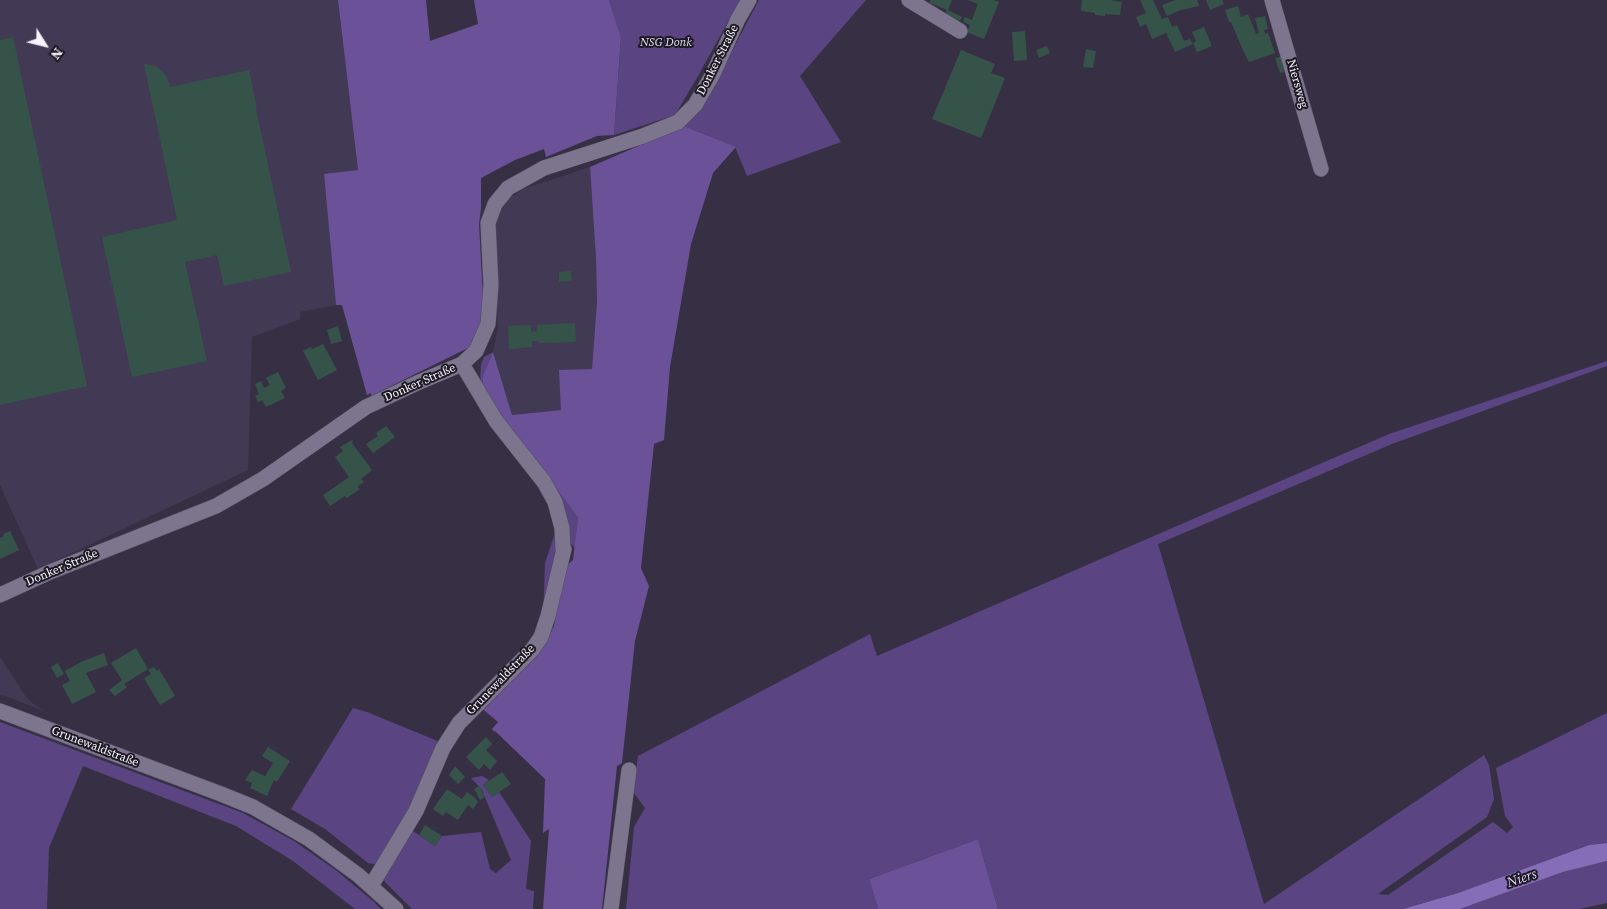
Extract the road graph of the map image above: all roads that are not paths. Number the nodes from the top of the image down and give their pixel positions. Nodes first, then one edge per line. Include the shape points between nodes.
1 (749, 0) edge
2 (909, 0) edge
3 (1272, 0) edge
4 (960, 31) dead end
5 (1322, 169) dead end
6 (462, 364) junction
7 (0, 594) edge
8 (0, 712) edge
9 (629, 770) dead end
10 (371, 886) junction
11 (396, 909) edge
12 (611, 909) edge

1 - 6 street, Donker Straße via 695,105 678,122 544,168 508,188 495,204 488,223 491,285 488,324 476,351
2 - 4 street
3 - 5 street, Niersweg
6 - 7 street, Donker Straße via 366,408 263,480 216,506
6 - 10 street, Grunewaldstraße via 496,420 548,489 562,528 564,549 541,637 459,724 443,748 416,811
8 - 10 street, Grunewaldstraße via 253,807 309,839
9 - 12 street
10 - 11 street, Grunewaldstraße

